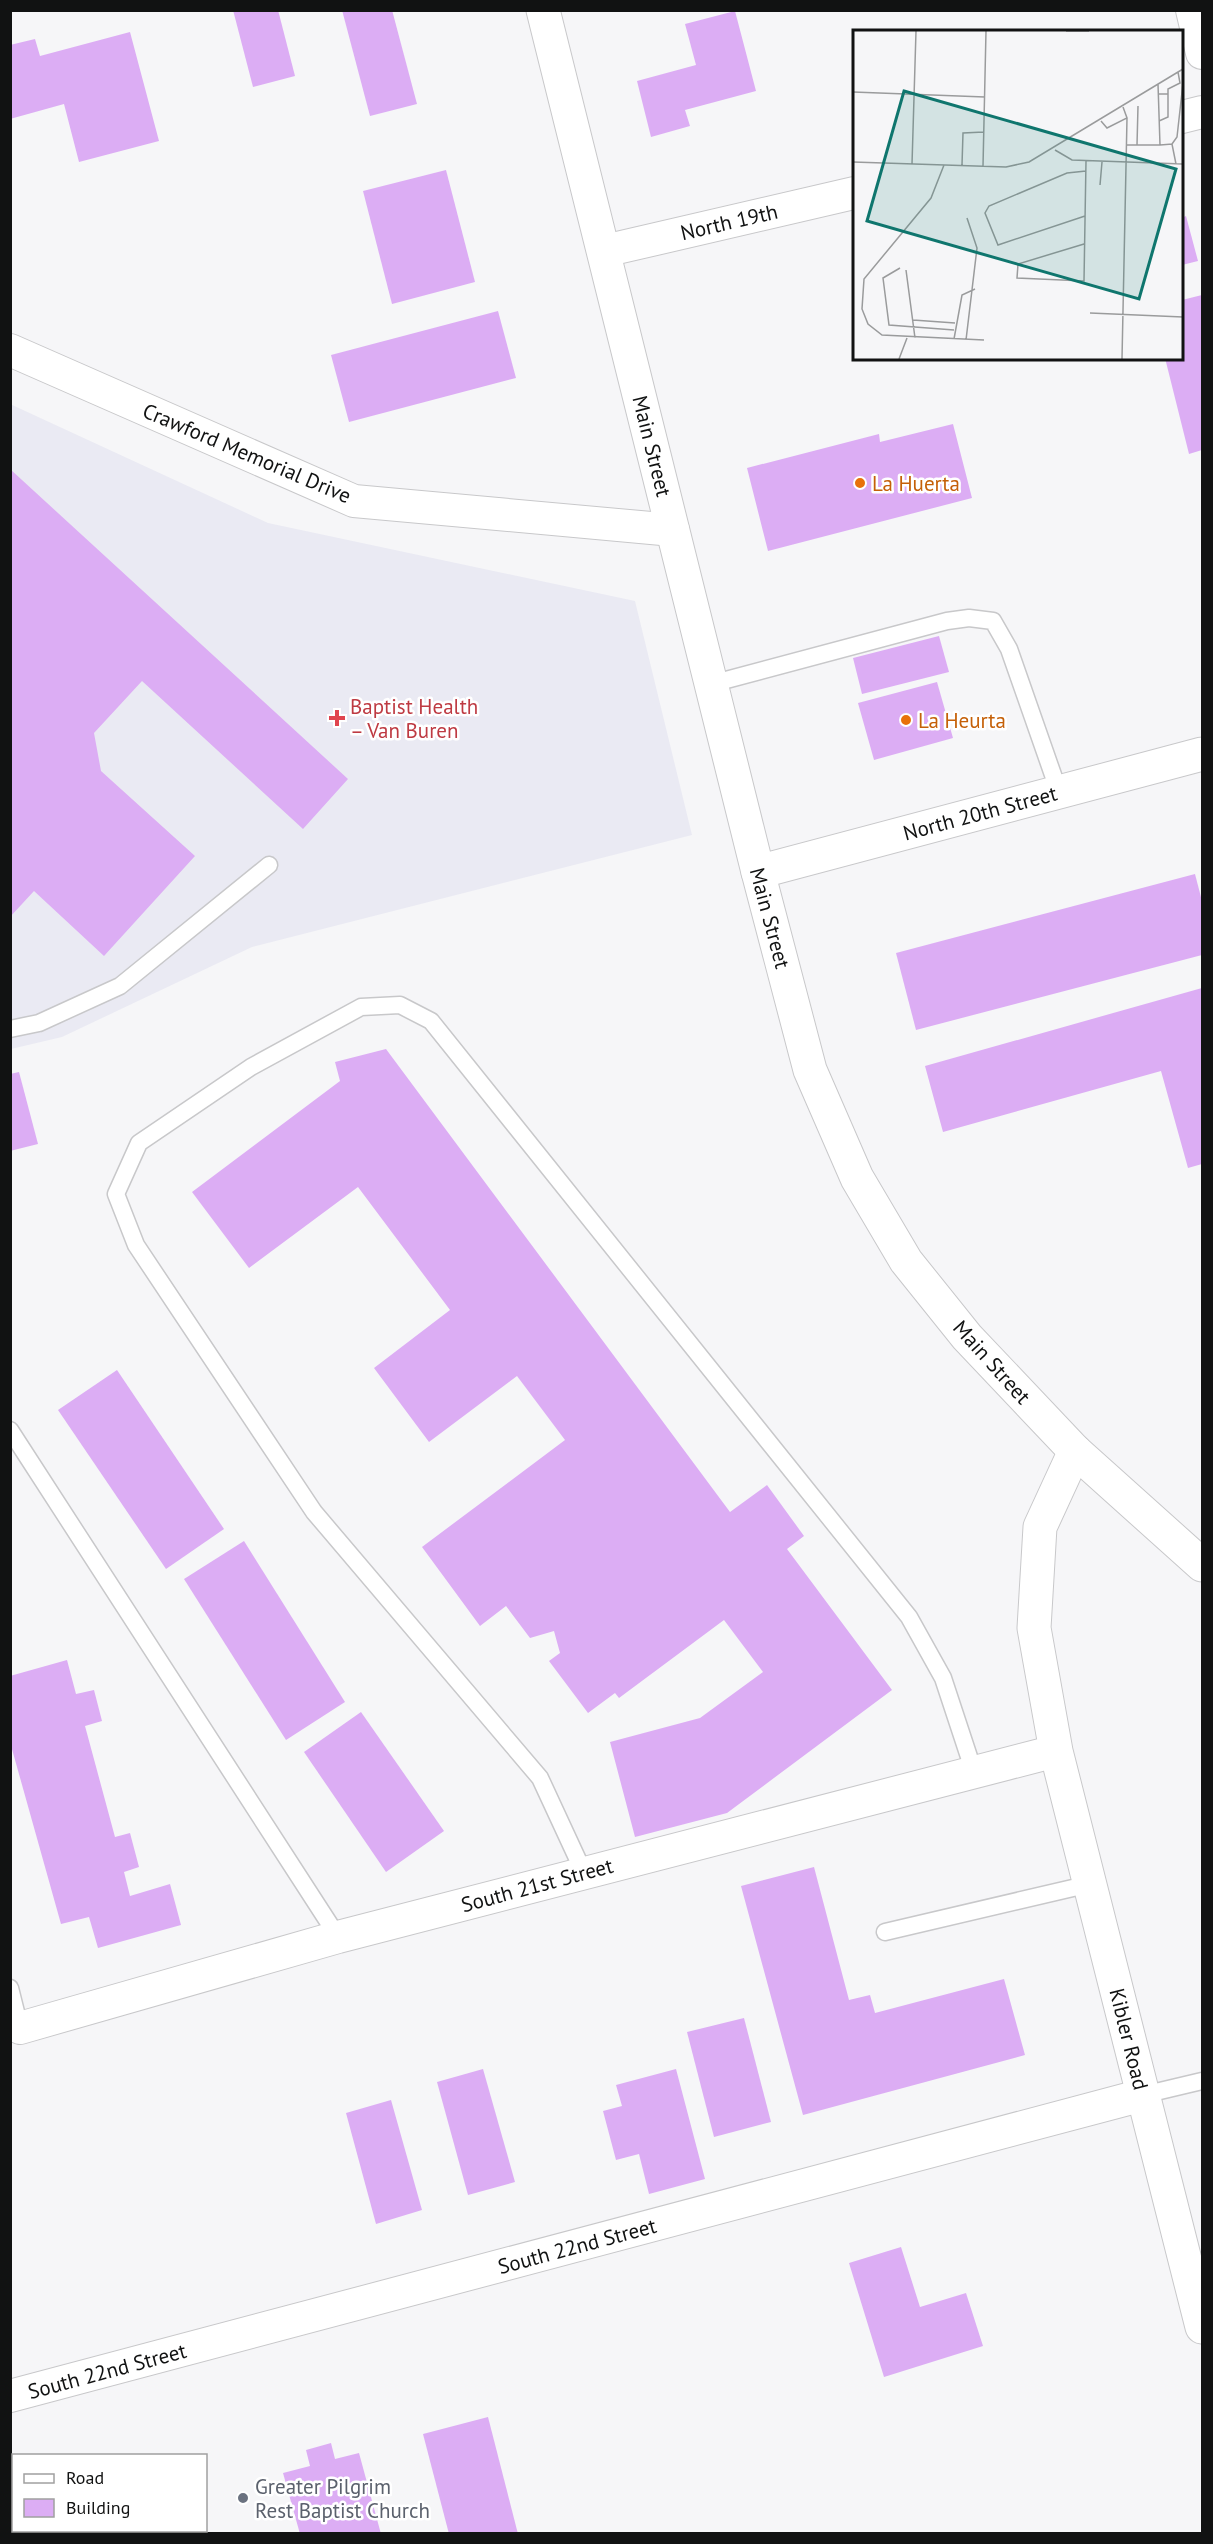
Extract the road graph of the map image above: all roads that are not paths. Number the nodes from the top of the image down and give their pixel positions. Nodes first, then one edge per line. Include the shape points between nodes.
1 (543, 10) edge
2 (1192, 10) edge
3 (1203, 52) edge
4 (1203, 112) edge
5 (1183, 117) edge
6 (853, 193) edge
7 (604, 250) junction
8 (10, 350) edge
9 (673, 530) junction
10 (711, 684) junction
11 (1203, 754) edge
12 (1059, 792) junction
13 (269, 865) dead end
14 (758, 872) junction
15 (10, 1029) edge
16 (10, 1430) edge
17 (1075, 1451) junction
18 (1203, 1565) edge
19 (1056, 1751) junction
20 (974, 1772) junction
21 (584, 1873) junction
22 (1090, 1884) junction
23 (885, 1932) dead end
24 (338, 1937) junction
25 (10, 1988) edge
26 (20, 2028) joint
27 (1203, 2081) edge
28 (1143, 2095) junction
29 (1203, 2327) edge
30 (10, 2396) edge

1 - 7 main road, Main Street
2 - 3 street
4 - 5 street
6 - 7 street, North 19th
7 - 9 main road, Main Street
8 - 9 street, Crawford Memorial Drive via 354,501
9 - 10 main road, Main Street
10 - 12 lane via 947,621 993,621 1009,649
10 - 14 main road, Main Street
11 - 12 main road, North 20th Street
12 - 14 main road, North 20th Street
13 - 15 lane via 120,986 39,1023
14 - 17 main road, Main Street via 810,1070 857,1178 912,1269 967,1337
16 - 24 lane
17 - 18 main road, Main Street
17 - 19 main road via 1040,1527 1039,1538 1034,1628
19 - 20 street, South 21st Street
19 - 22 main road, Kibler Road
20 - 21 street, South 21st Street
20 - 21 lane via 943,1678 909,1617 805,1486 431,1021 400,1005 361,1008 251,1067 139,1143 116,1194 136,1245 314,1512 540,1778
21 - 24 street, South 21st Street
22 - 23 lane
22 - 28 main road, Kibler Road
24 - 26 street, South 21st Street
25 - 26 lane
27 - 28 lane
28 - 29 main road, Kibler Road
28 - 30 street, South 22nd Street

